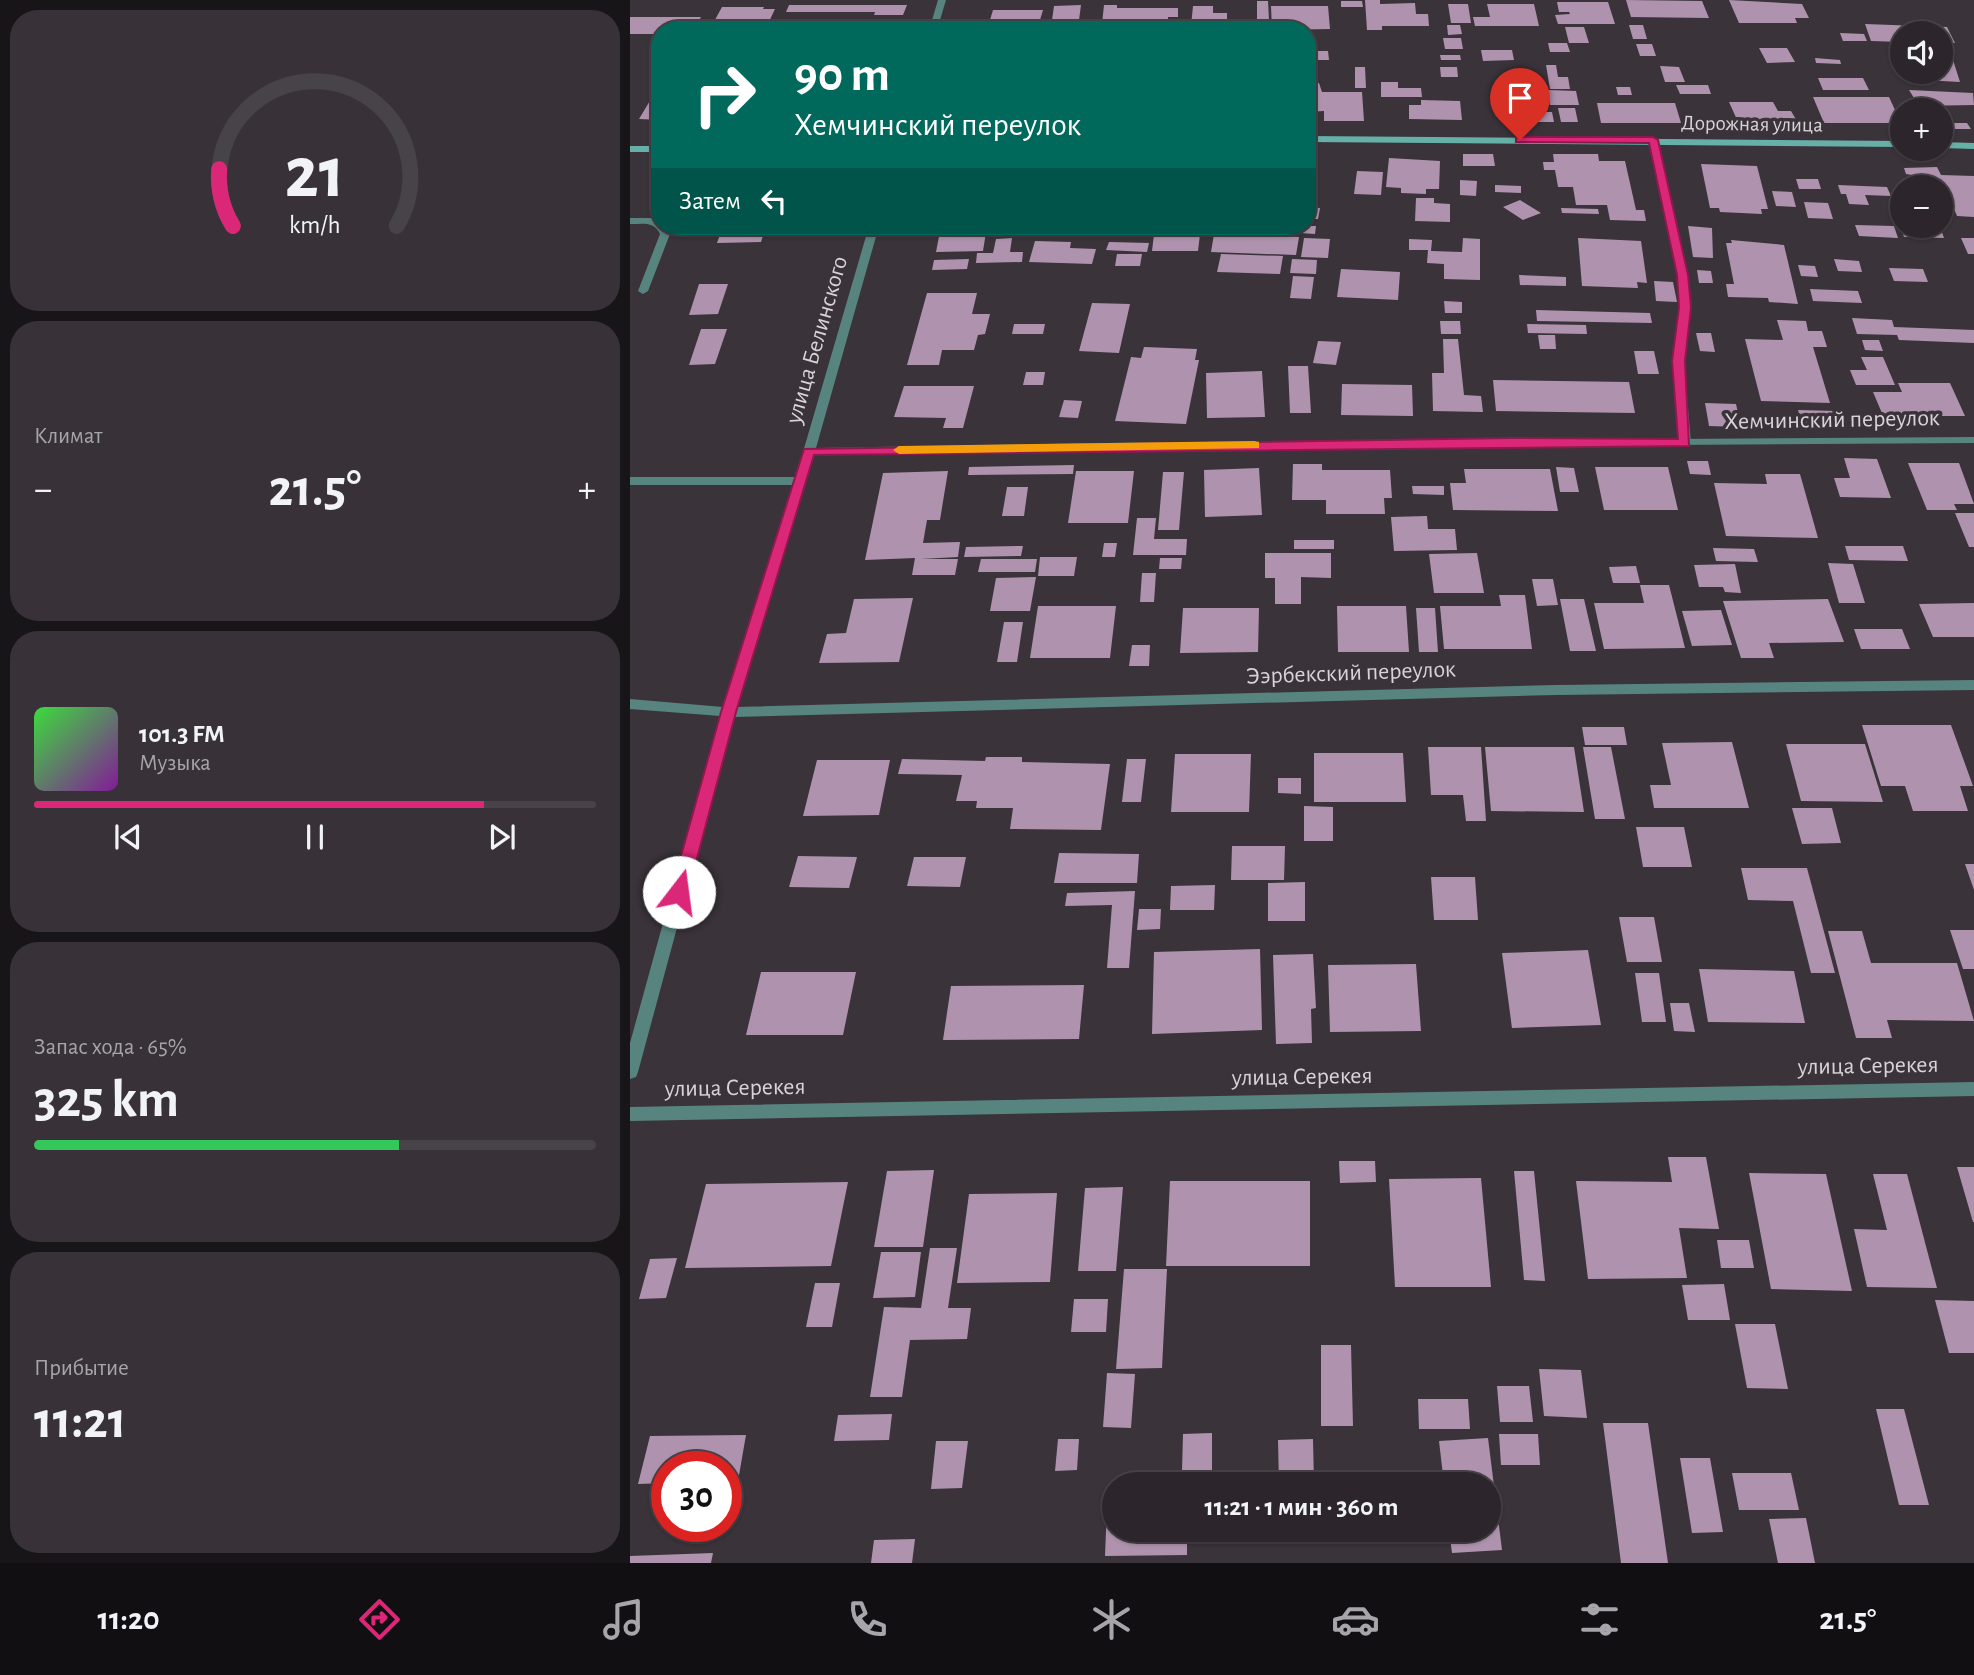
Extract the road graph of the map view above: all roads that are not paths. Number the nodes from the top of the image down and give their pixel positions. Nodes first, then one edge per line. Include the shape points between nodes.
1 (942, 0) edge
2 (936, 21) edge
3 (1316, 139) edge
4 (1653, 140) junction
5 (1890, 144) edge
6 (1953, 145) edge
7 (1974, 146) edge
8 (630, 149) edge
9 (651, 149) edge
10 (630, 220) edge
11 (651, 221) edge
12 (665, 235) edge
13 (871, 235) edge
14 (643, 291) dead end
15 (1974, 440) edge
16 (1685, 443) junction
17 (809, 452) junction
18 (630, 481) edge
19 (799, 481) junction
20 (1974, 685) edge
21 (630, 704) edge
22 (728, 712) junction
23 (630, 1072) edge
24 (1974, 1089) edge
25 (630, 1114) edge

1 - 2 street
3 - 4 street, Дорожная улица
4 - 5 street, Дорожная улица
4 - 16 street via 1682,275 1685,307 1679,361
6 - 7 street
8 - 9 street
10 - 11 street
12 - 14 street
13 - 17 street, улица Белинского
15 - 16 street, Хемчинский переулок
16 - 17 street, Хемчинский переулок
17 - 19 street, улица Белинского
18 - 19 street
19 - 22 street, улица Белинского
20 - 22 street, Ээрбекский переулок via 1556,690
21 - 22 street, Ээрбекский переулок
22 - 23 street, улица Белинского
24 - 25 street, улица Серекея

